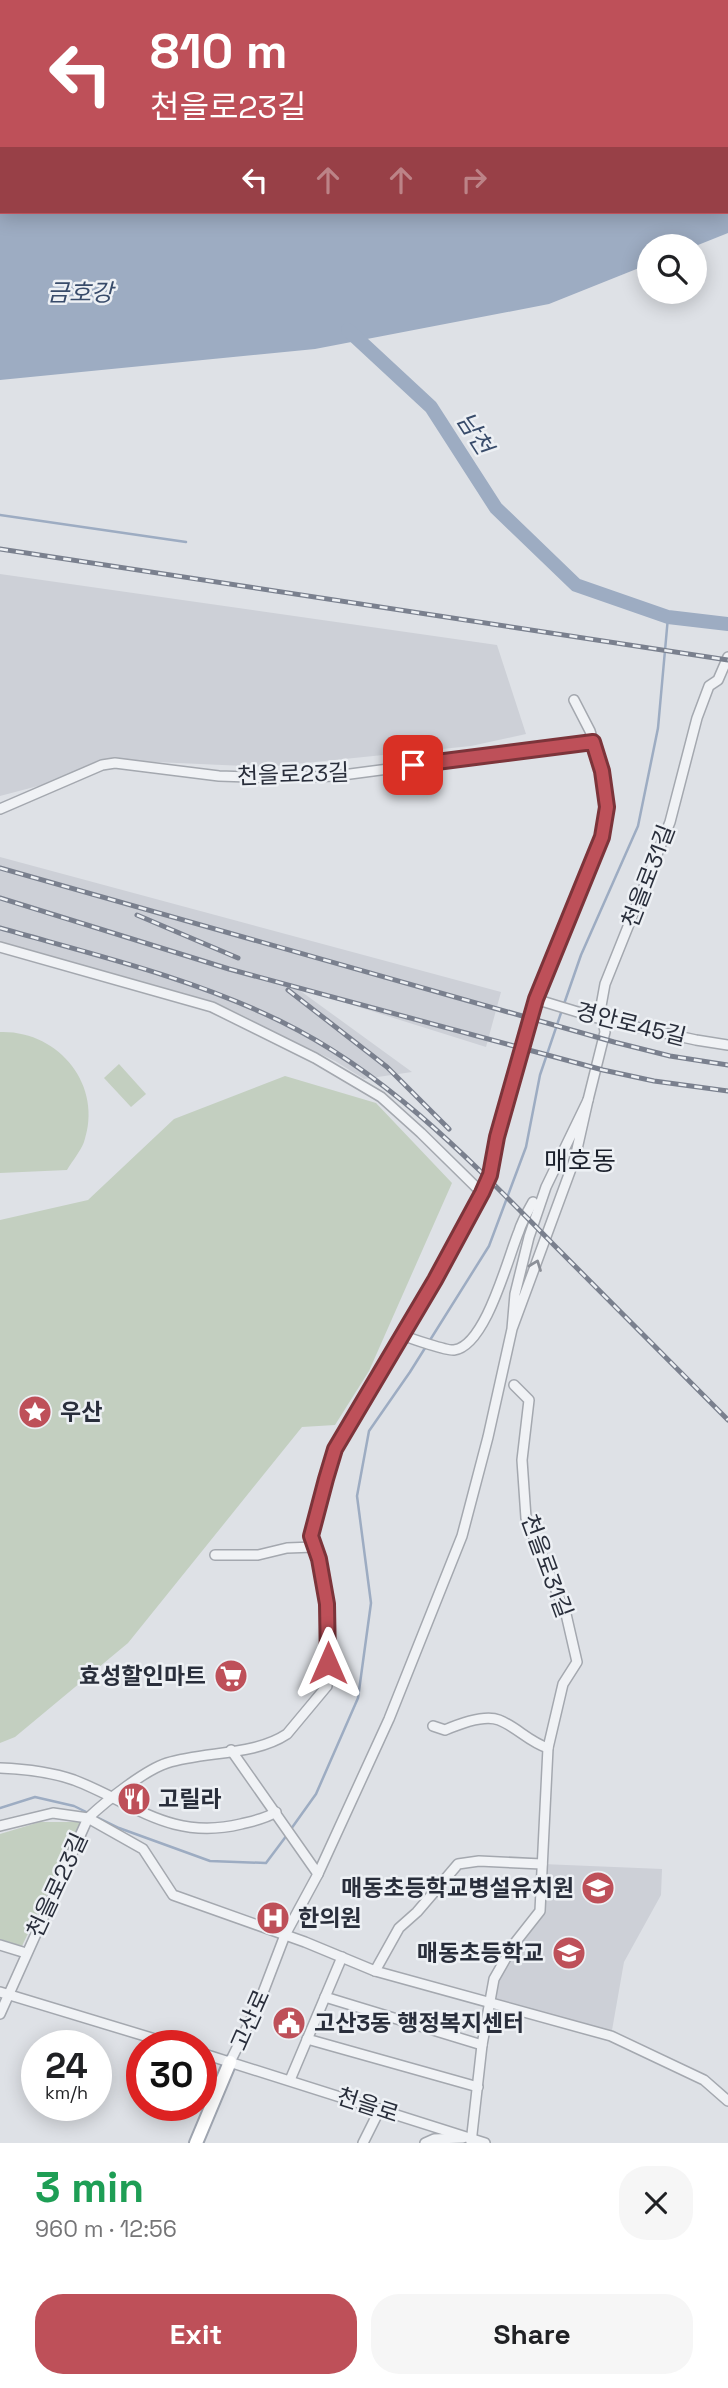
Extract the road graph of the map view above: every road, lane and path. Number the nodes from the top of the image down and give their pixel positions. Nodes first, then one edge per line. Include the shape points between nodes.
1 (728, 657) edge
2 (723, 680) edge
3 (574, 700) dead end
4 (593, 742) junction
5 (0, 809) edge
6 (0, 947) edge
7 (540, 1000) junction
8 (604, 1020) junction
9 (728, 1045) edge
10 (588, 1100) junction
11 (482, 1193) junction
12 (533, 1202) dead end
13 (512, 1329) junction
14 (407, 1337) junction
15 (514, 1385) dead end
16 (314, 1546) junction
17 (215, 1555) dead end
18 (433, 1726) dead end
19 (548, 1748) junction
20 (231, 1750) junction
21 (0, 1768) edge
22 (108, 1799) junction
23 (276, 1812) junction
24 (88, 1818) junction
25 (0, 1826) edge
26 (542, 1864) junction
27 (318, 1874) junction
28 (285, 1935) junction
29 (0, 1945) edge
30 (26, 1952) junction
31 (342, 1957) junction
32 (375, 1970) junction
33 (4, 1993) edge
34 (325, 1997) junction
35 (488, 2003) junction
36 (0, 2014) edge
37 (126, 2030) edge
38 (307, 2039) junction
39 (482, 2045) junction
40 (217, 2059) edge
41 (230, 2063) junction
42 (290, 2080) junction
43 (478, 2087) junction
44 (728, 2101) edge
45 (380, 2109) junction
46 (471, 2141) edge
47 (197, 2143) edge
48 (363, 2143) edge
49 (425, 2143) edge
50 (485, 2143) edge

1 - 2 street, 천을로31길
2 - 8 street, 천을로31길 via 709,686 697,718 670,822 605,984
3 - 4 street
4 - 5 street, 천을로23길 via 335,776 219,776 115,763
4 - 7 street via 607,807 602,837
6 - 11 street via 212,1007 315,1058 381,1097
7 - 8 street, 경안로45길
7 - 11 street
8 - 9 street, 경안로45길
8 - 10 street, 천을로31길
13 -> 10 street via 575,1158
10 - 13 street via 538,1210 515,1294
11 - 14 street
12 - 14 street via 492,1304 468,1345 453,1351
13 - 27 street, 고산로 via 462,1536 388,1719
14 - 16 street via 335,1449 311,1536
15 - 19 street, 천을로31길 via 530,1400 522,1460 526,1518 566,1614 577,1662 563,1685
16 - 17 street via 258,1555
16 - 20 street via 327,1604 327,1686 287,1734 257,1747
18 - 19 street via 444,1730 498,1719
19 - 26 street, 천을로31길
20 - 22 street via 165,1763
20 - 23 street
21 - 22 street via 70,1779
22 - 23 street via 176,1825 216,1830
22 - 24 street
23 - 27 street
24 - 25 street via 53,1813
24 - 28 street via 144,1849 173,1895
24 - 30 street, 천을로23길
26 - 32 street via 458,1864 399,1928
26 - 35 street, 천을로31길 via 540,1911 494,1979
27 - 28 street, 고산로
28 - 31 street
28 - 41 street, 고산로
29 - 30 street, 천을로23길
30 - 33 street, 천을로23길
31 - 32 street
31 - 34 street
32 - 35 street
33 - 36 street, 천을로23길
33 - 37 street
34 - 38 street
34 - 39 street
35 - 39 street, 천을로31길
35 - 44 street via 611,2036 704,2080
38 - 42 street
38 - 43 street
39 - 43 street, 천을로31길
40 - 41 street, 천을로
41 - 42 street, 천을로
41 - 47 main road, 고산로
42 - 45 street, 천을로
43 - 46 street, 천을로31길
45 - 46 street, 천을로
45 - 48 street
46 - 49 street
46 - 50 street, 천을로

